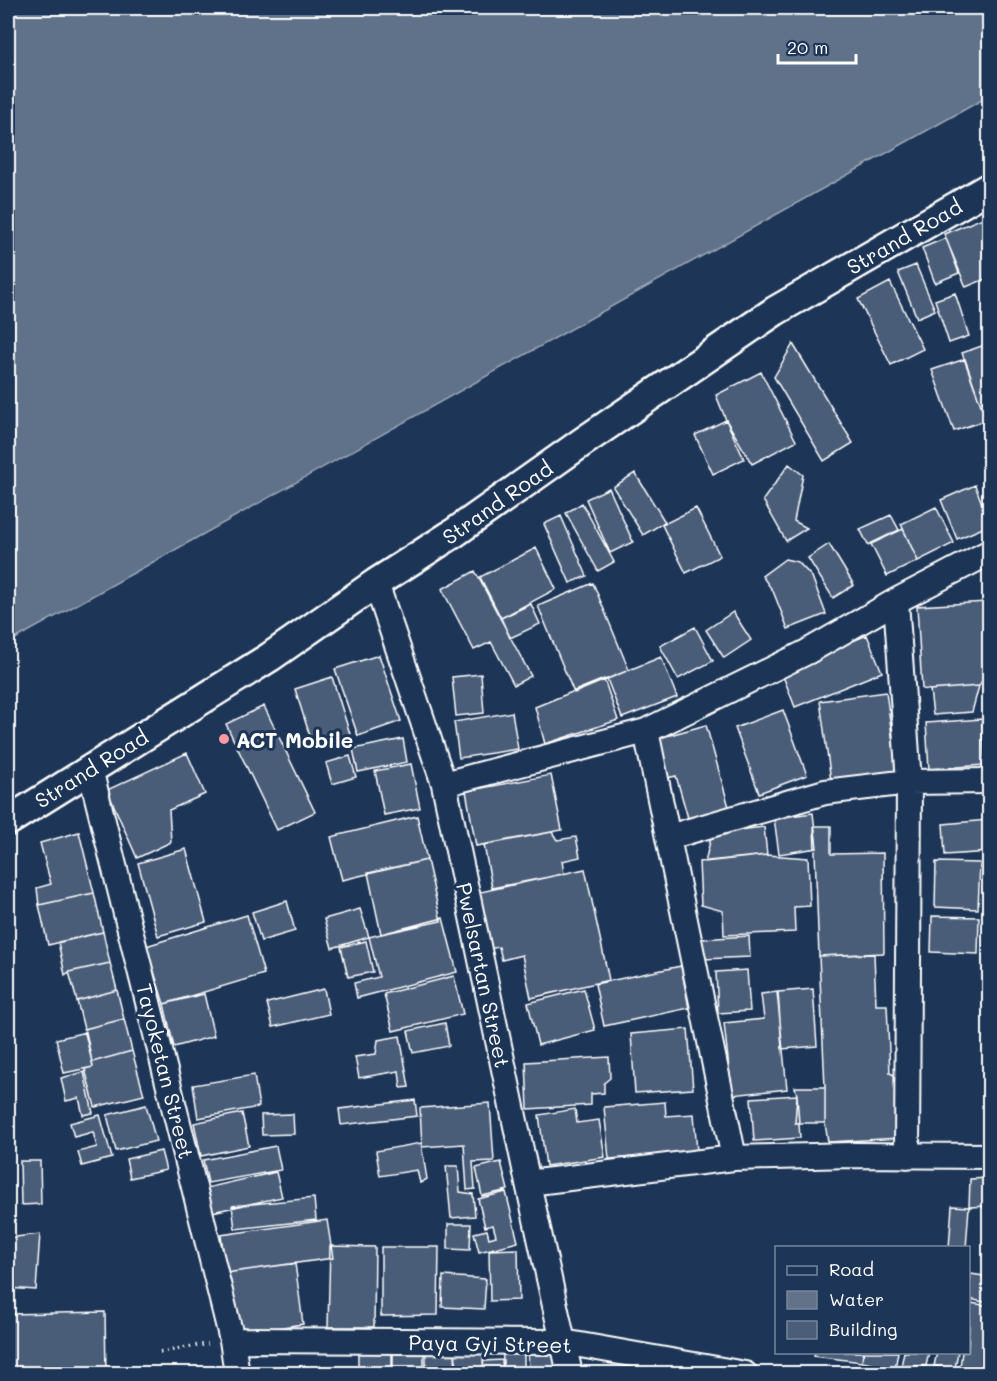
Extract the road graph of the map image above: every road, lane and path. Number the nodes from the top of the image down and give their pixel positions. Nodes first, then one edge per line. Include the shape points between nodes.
1 (990, 187) edge
2 (990, 552) edge
3 (376, 583) junction
4 (896, 601) junction
5 (646, 731) junction
6 (90, 769) junction
7 (990, 781) edge
8 (909, 782) junction
9 (444, 784) junction
10 (8, 821) edge
11 (669, 837) junction
12 (907, 1156) junction
13 (990, 1156) edge
14 (734, 1158) junction
15 (528, 1183) junction
16 (232, 1340) junction
17 (563, 1342) junction
18 (160, 1352) dead end
19 (237, 1374) edge
20 (570, 1374) edge
21 (746, 1374) edge

1 - 3 street, Strand Road via 775,311
2 - 4 street
3 - 6 street, Strand Road via 270,657
3 - 9 street, Pwelsartan Street
4 - 5 street via 807,652
4 - 8 street
5 - 9 street
5 - 11 street
6 - 10 street, Strand Road
6 - 16 street, Tayoketan Street
7 - 8 street
8 - 11 street via 825,792
8 - 12 street
9 - 15 street, Pwelsartan Street
11 - 14 street
12 - 13 street
12 - 14 street
14 - 15 street
15 - 17 street, Pwelsartan Street
16 - 17 street, Paya Gyi Street
16 - 18 path
16 - 19 street, Tayoketan Street
17 - 20 street, Pwelsartan Street
17 - 21 street, Paya Gyi Street

